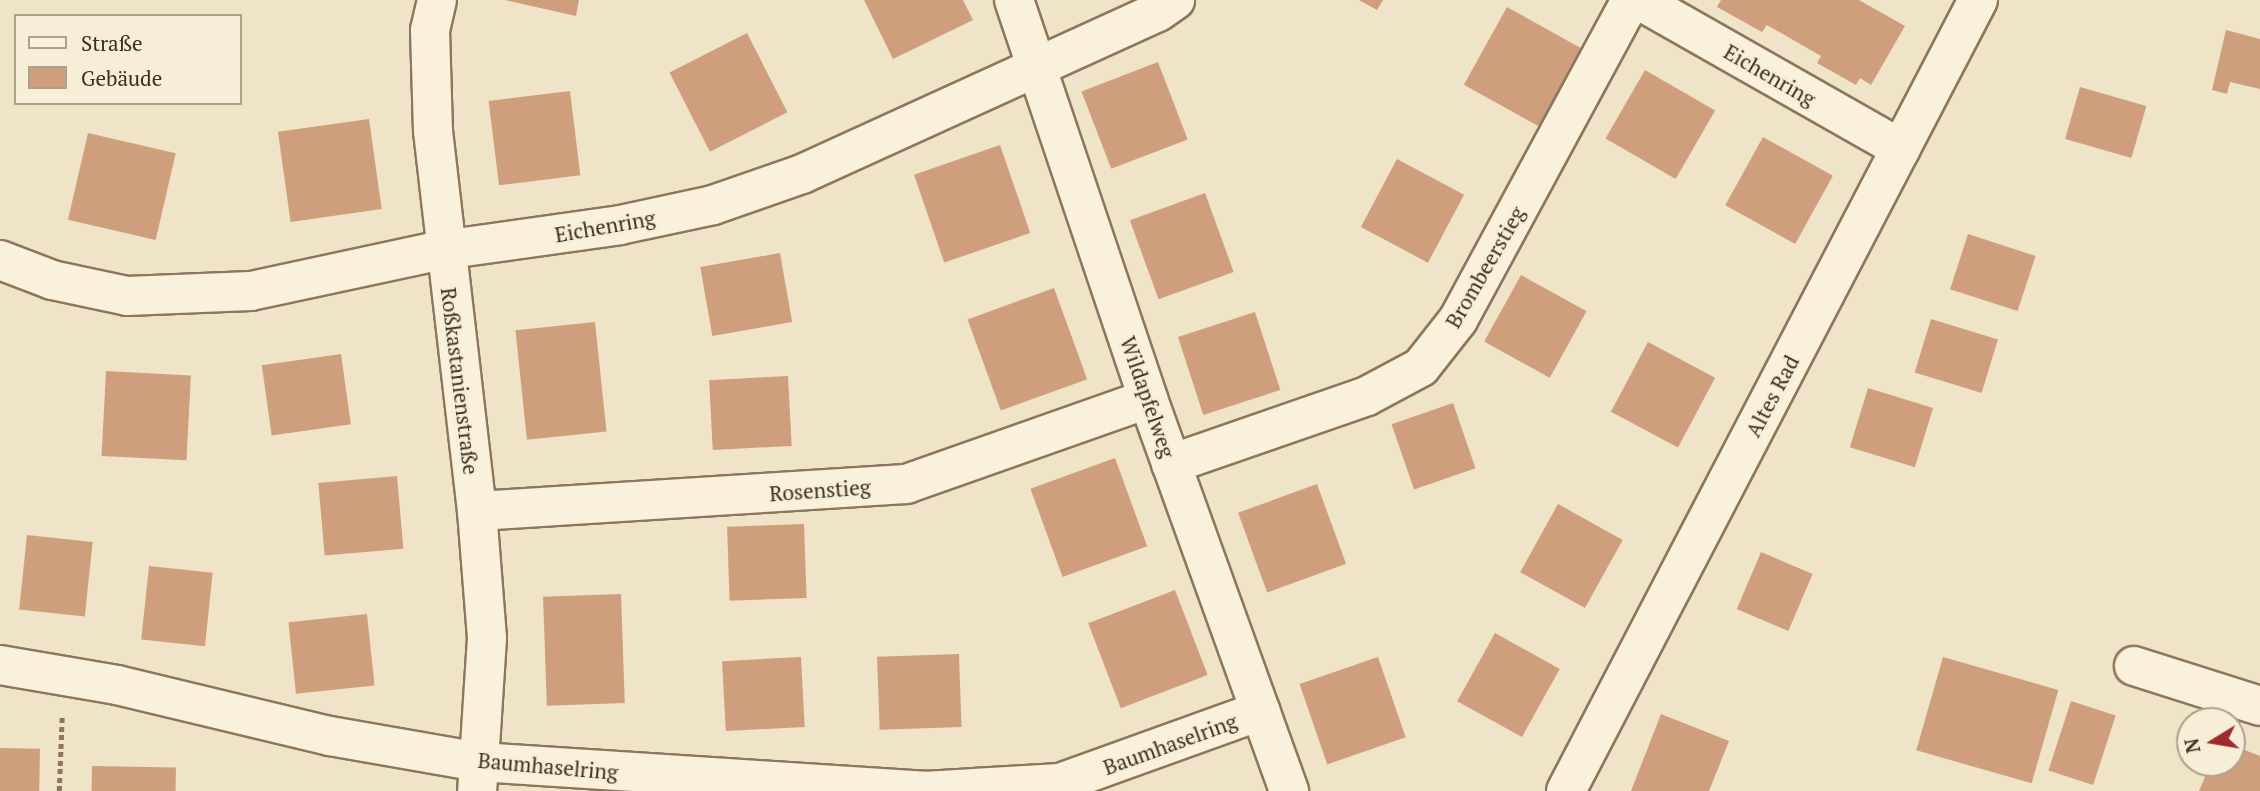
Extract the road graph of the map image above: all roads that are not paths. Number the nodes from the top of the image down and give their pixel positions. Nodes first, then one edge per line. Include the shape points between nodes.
1 (437, 0) edge
2 (1014, 0) edge
3 (1175, 0) edge
4 (1631, 0) edge
5 (1639, 0) edge
6 (1978, 0) edge
7 (1036, 67) junction
8 (1901, 149) junction
9 (443, 250) junction
10 (0, 260) edge
11 (1148, 399) junction
12 (1171, 464) junction
13 (477, 511) junction
14 (0, 665) edge
15 (2134, 666) dead end
16 (2260, 706) edge
17 (1260, 711) junction
18 (478, 776) edge
19 (1289, 791) edge
20 (1566, 791) edge

1 - 9 street, Roßkastanienstraße via 430,30
2 - 7 street, Wildapfelweg
3 - 7 street, Eichenring
4 - 12 street, Brombeerstieg via 1458,320 1421,367 1367,396
5 - 8 street, Eichenring
6 - 8 street, Altes Rad
7 - 9 street, Eichenring via 802,174 713,205 620,225
7 - 11 street, Wildapfelweg
8 - 20 street, Altes Rad
9 - 10 street, Eichenring via 251,291 127,296 52,280
9 - 13 street, Roßkastanienstraße
11 - 12 street, Wildapfelweg
11 - 13 street, Rosenstieg via 906,484
12 - 17 street, Wildapfelweg
13 - 18 street, Roßkastanienstraße via 487,638
14 - 18 street, Baumhaselring via 65,675 330,736
15 - 16 street
17 - 18 street, Baumhaselring via 1060,783 924,790
17 - 19 street, Wildapfelweg

